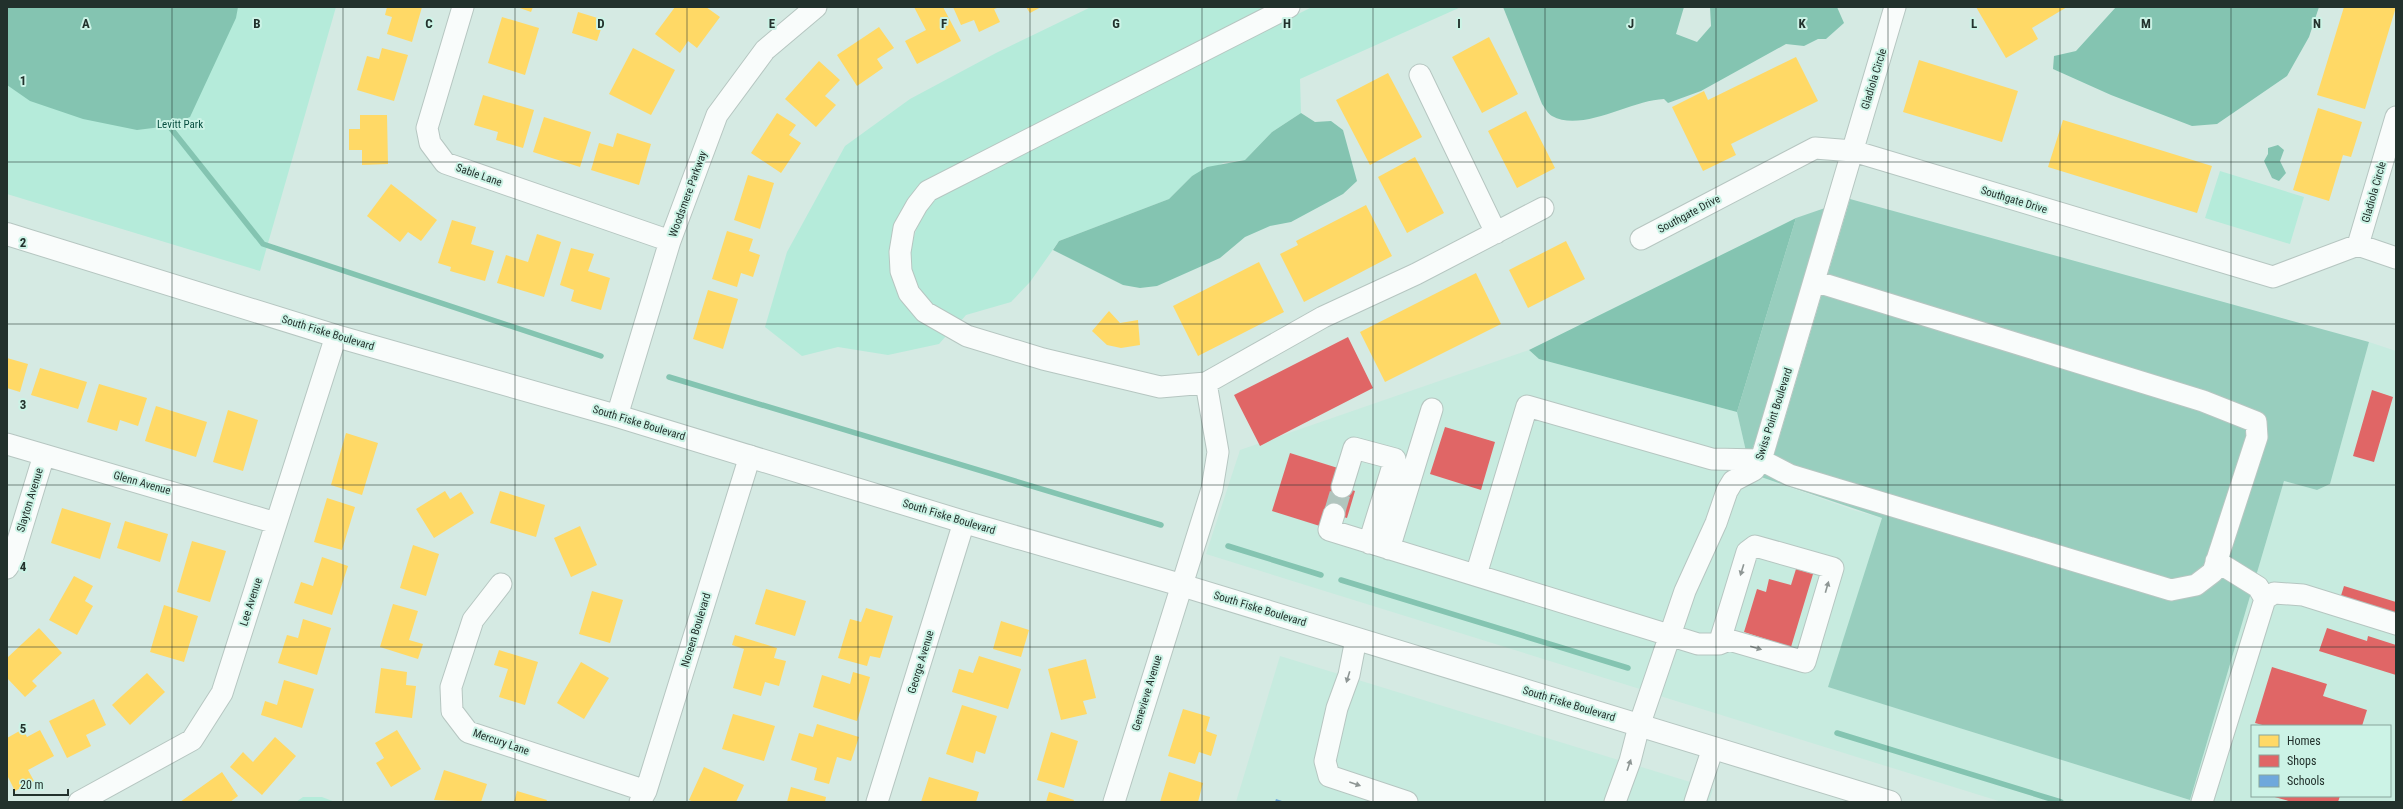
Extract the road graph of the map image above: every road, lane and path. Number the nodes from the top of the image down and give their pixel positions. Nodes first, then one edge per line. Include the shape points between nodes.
1 (463, 7) edge
2 (816, 7) edge
3 (1289, 7) edge
4 (1895, 7) edge
5 (1420, 76) dead end
6 (2396, 117) edge
7 (1853, 151) junction
8 (1543, 208) dead end
9 (1496, 233) junction
10 (7, 234) edge
11 (1642, 239) dead end
12 (670, 241) junction
13 (2358, 245) junction
14 (2396, 258) edge
15 (1814, 281) junction
16 (336, 336) junction
17 (1206, 384) junction
18 (1432, 409) dead end
19 (617, 416) junction
20 (7, 444) edge
21 (44, 454) junction
22 (750, 456) junction
23 (1761, 460) junction
24 (1342, 487) tunnel mouth
25 (1334, 514) tunnel mouth
26 (964, 522) junction
27 (276, 523) junction
28 (1369, 542) junction
29 (1389, 549) junction
30 (2216, 561) junction
31 (7, 568) edge
32 (1476, 575) junction
33 (501, 584) dead end
34 (1181, 585) junction
35 (2265, 599) junction
36 (2396, 624) edge
37 (1670, 635) junction
38 (1356, 639) junction
39 (1719, 644) junction
40 (1639, 726) junction
41 (1713, 748) junction
42 (643, 796) edge
43 (1861, 798) edge
44 (78, 802) edge
45 (877, 802) edge
46 (1114, 802) edge
47 (1408, 802) edge
48 (1616, 802) edge
49 (1695, 802) edge
50 (1890, 802) edge
51 (2202, 802) edge

1 - 12 street, Sable Lane via 427,128 430,143 444,163
2 - 12 street, Woodsmere Parkway via 765,50 717,115
3 - 17 street via 928,191 917,204 904,228 901,271 909,293 925,312 967,336 1043,359 1160,387
4 - 7 street, Gladiola Circle
5 - 9 street
6 - 13 street, Gladiola Circle
7 - 11 street, Southgate Drive via 1815,148
7 - 13 street, Southgate Drive via 2273,277
7 - 15 street, Swiss Point Boulevard
8 - 9 street
9 - 17 street via 1323,317
10 - 16 main road, South Fiske Boulevard
12 - 19 street, Woodsmere Parkway
13 - 14 street
15 - 23 street, Swiss Point Boulevard
15 - 30 street via 2203,401 2256,422 2257,437
16 - 19 main road, South Fiske Boulevard
16 - 27 street, Lee Avenue
17 - 34 street, Genevieve Avenue via 1218,452 1212,488
18 - 29 street
19 - 22 main road, South Fiske Boulevard
20 - 21 street, Glenn Avenue
21 - 27 street, Glenn Avenue
21 - 31 street, Slayton Avenue via 12,560
22 - 26 main road, South Fiske Boulevard
22 - 42 street, Noreen Boulevard
23 - 30 street via 1790,475 2171,590 2196,585 2213,572
23 - 32 street via 1712,459 1527,406
23 - 37 street, Swiss Point Boulevard via 1754,470 1733,481 1727,491 1716,523 1685,591
24 - 28 street via 1354,448 1395,458
25 - 28 street via 1329,530
26 - 34 main road, South Fiske Boulevard
26 - 45 street, George Avenue
27 - 44 street, Lee Avenue via 222,693 192,740
28 - 29 street
29 - 32 street
30 - 35 street via 2258,587
32 - 37 street
33 - 42 street, Mercury Lane via 473,620 451,687 452,711 468,732
34 - 38 main road, South Fiske Boulevard
34 - 46 street, Genevieve Avenue
35 - 36 street via 2274,593 2303,595
35 - 51 street
37 - 39 street via 1698,644
37 - 40 street, Swiss Point Boulevard
38 - 40 main road, South Fiske Boulevard
38 -> 47 street via 1349,675 1337,708 1325,761 1330,776
39 -> 39 street via 1729,640 1805,662 1833,568 1755,546 1747,552
40 - 41 main road, South Fiske Boulevard
48 -> 40 street, Swiss Point Boulevard
41 - 43 main road, South Fiske Boulevard
41 - 49 street
43 - 50 main road, South Fiske Boulevard

